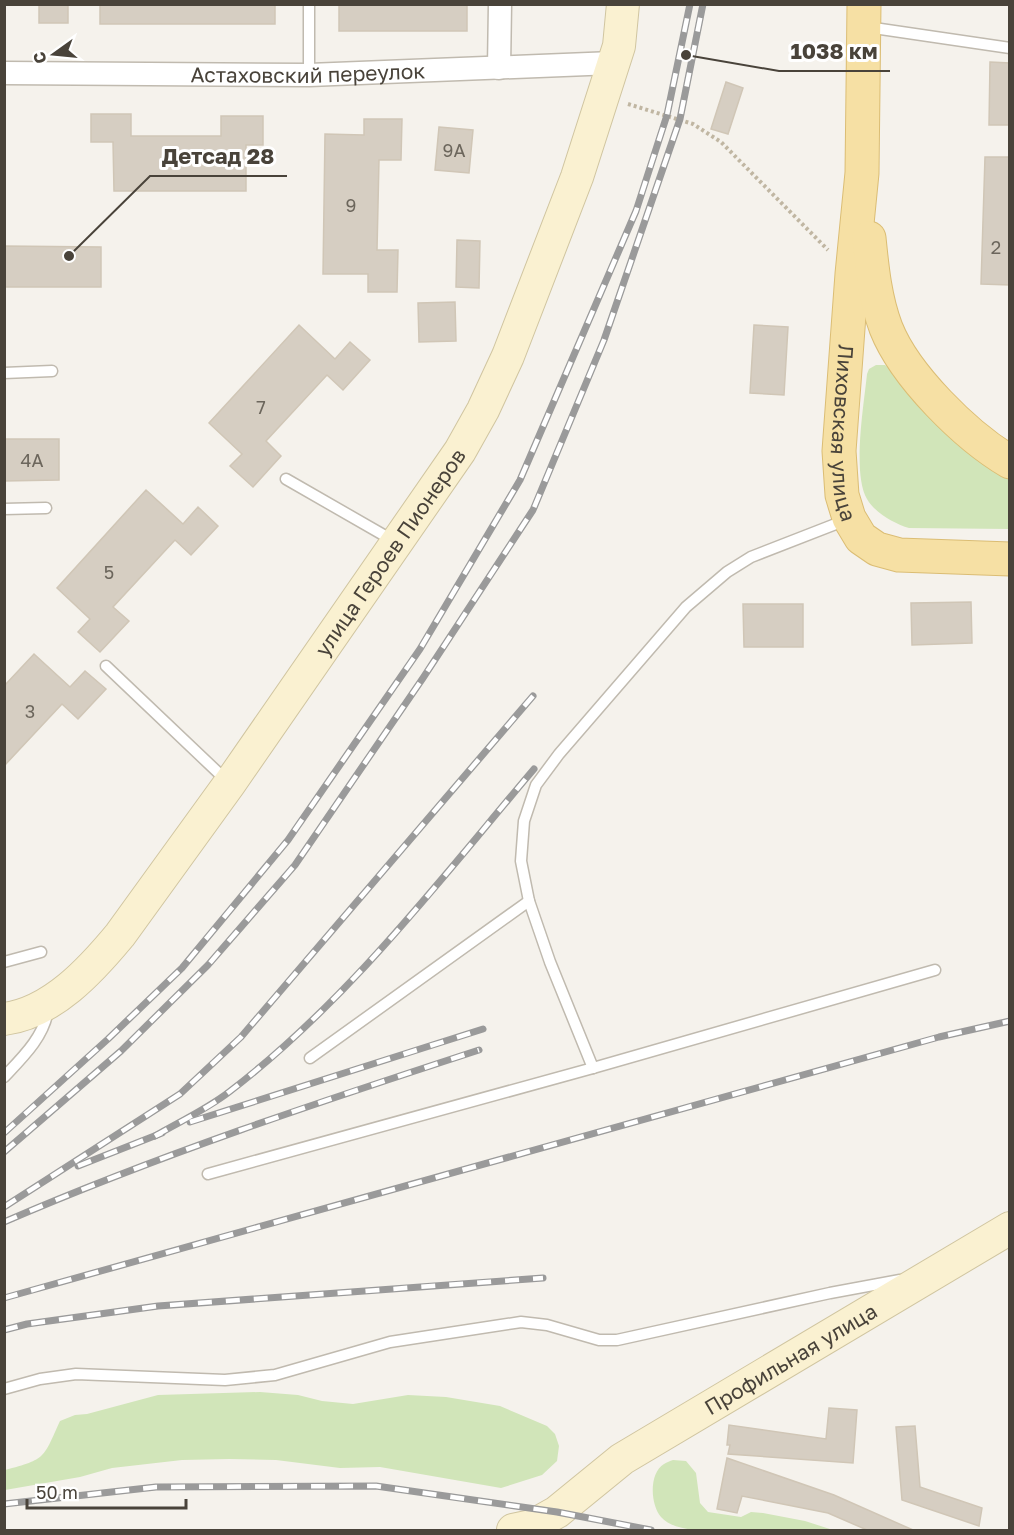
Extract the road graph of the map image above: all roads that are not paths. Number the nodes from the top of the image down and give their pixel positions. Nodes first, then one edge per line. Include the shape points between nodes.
1 (309, 4) edge
2 (500, 4) edge
3 (623, 4) edge
4 (864, 15) edge
5 (1010, 48) edge
6 (613, 63) junction
7 (499, 68) junction
8 (4, 73) edge
9 (309, 75) junction
10 (862, 173) junction
11 (899, 354) junction
12 (846, 360) junction
13 (52, 371) dead end
14 (4, 373) edge
15 (1010, 462) edge
16 (286, 479) dead end
17 (46, 508) dead end
18 (4, 509) edge
19 (849, 518) junction
20 (397, 543) junction
21 (1010, 559) edge
22 (106, 666) dead end
23 (230, 783) junction
24 (529, 901) junction
25 (41, 952) dead end
26 (4, 962) edge
27 (935, 970) dead end
28 (48, 1003) junction
29 (11, 1018) edge
30 (310, 1058) dead end
31 (593, 1068) junction
32 (4, 1077) edge
33 (208, 1174) dead end
34 (1010, 1228) edge
35 (930, 1275) junction
36 (4, 1389) edge
37 (522, 1528) edge

1 - 9 lane
2 - 7 street
3 - 6 street, улица Героев Пионеров
4 - 5 lane
4 - 10 main road
6 - 7 street, Астаховский переулок
6 - 20 street, улица Героев Пионеров via 577,177 508,356 460,451
7 - 9 street, Астаховский переулок
8 - 9 street, Астаховский переулок
10 - 11 main road via 877,297
10 - 12 main road, Лиховская улица
11 - 12 main road via 884,348 870,349
11 - 15 main road via 952,416
12 - 19 main road, Лиховская улица via 839,451 842,495
13 - 14 lane
16 - 20 lane
17 - 18 lane
19 - 21 main road, Лиховская улица via 861,538 877,549 899,555
19 - 24 lane via 768,549 727,572 687,607 559,754 536,785 524,822 521,861
20 - 23 street, улица Героев Пионеров
22 - 23 lane
23 - 28 street, улица Героев Пионеров via 101,957
24 - 30 lane
24 - 31 lane
25 - 26 lane
27 - 31 lane
28 - 29 street, улица Героев Пионеров
28 - 32 lane via 41,1032
31 - 33 lane
34 - 35 street, Профильная улица
35 - 36 lane via 617,1340 599,1340 521,1322 390,1342 275,1375 225,1380 76,1374
35 - 37 street, Профильная улица via 622,1459 557,1512

